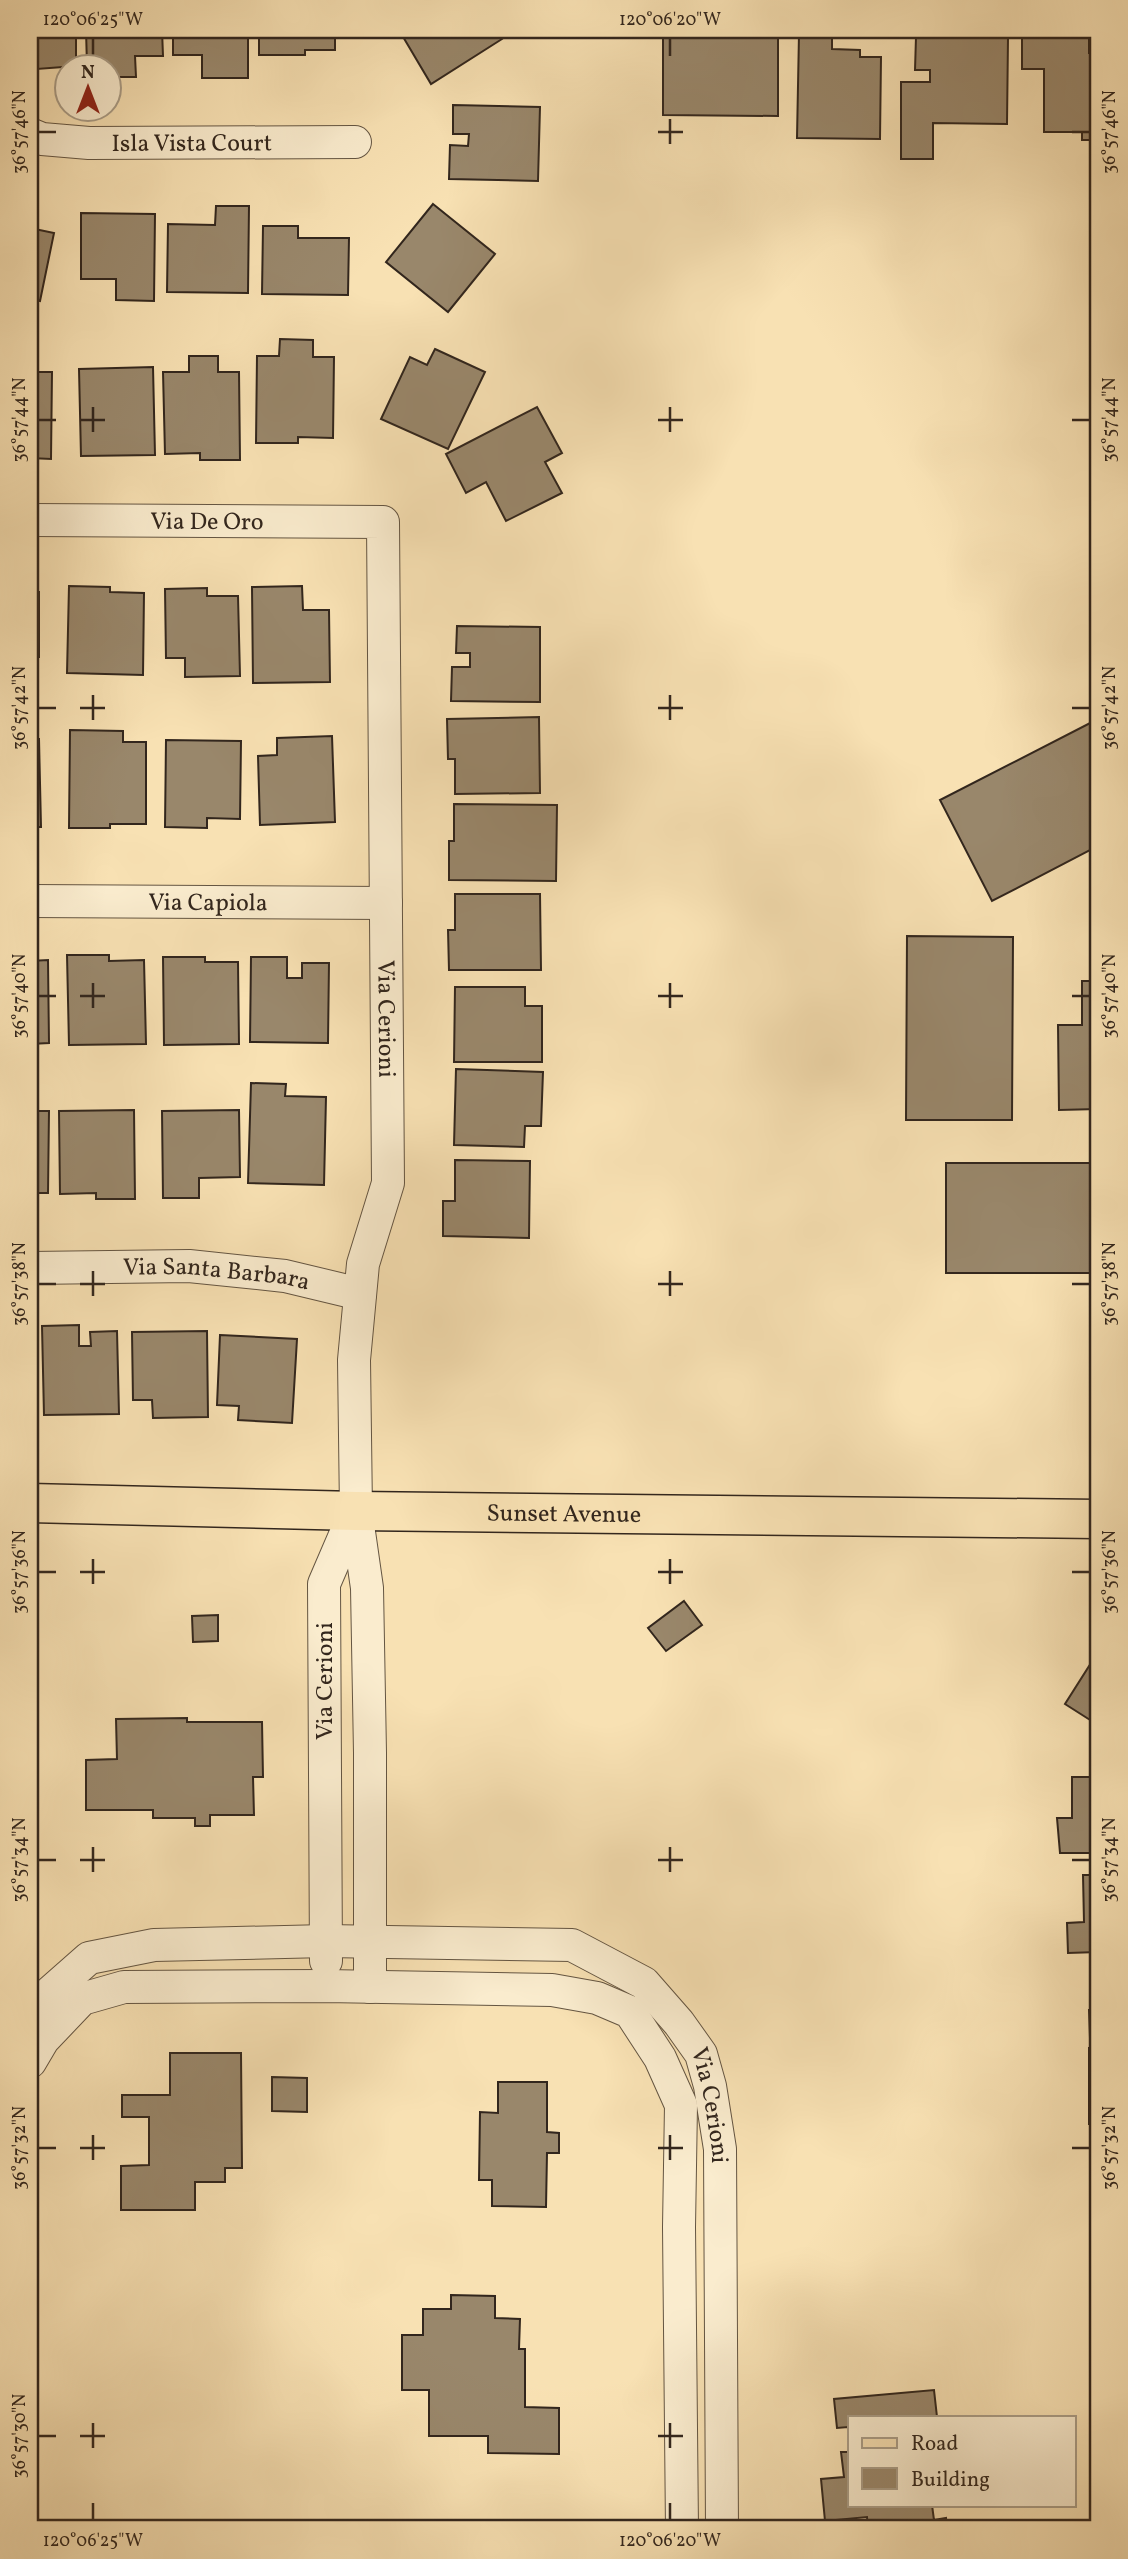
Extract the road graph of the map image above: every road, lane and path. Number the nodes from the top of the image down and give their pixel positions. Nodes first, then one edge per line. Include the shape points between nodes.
1 (30, 134) edge
2 (355, 142) dead end
3 (30, 520) edge
4 (383, 522) joint
5 (30, 901) edge
6 (386, 904) junction
7 (30, 1268) edge
8 (360, 1294) junction
9 (30, 1503) edge
10 (356, 1511) junction
11 (1098, 1519) edge
12 (326, 1941) junction
13 (370, 1941) junction
14 (326, 1986) junction
15 (370, 1987) junction
16 (30, 2010) edge
17 (30, 2062) edge
18 (682, 2529) edge
19 (723, 2529) edge

1 - 2 street, Isla Vista Court via 89,144
3 - 4 street, Via De Oro
4 - 6 street, Via Cerioni
5 - 6 street, Via Capiola
6 - 8 street, Via Cerioni via 388,1183 363,1264
7 - 8 street, Via Santa Barbara via 189,1266 285,1276
8 - 10 street, Via Cerioni via 354,1360
9 - 10 main road, Sunset Avenue
10 - 11 main road, Sunset Avenue
10 - 12 street, Via Cerioni via 324,1584
10 - 13 street, Via Cerioni via 367,1588
12 - 13 street, Via Cerioni
12 - 14 street, Via Cerioni
12 - 16 street, Via Cerioni via 154,1945 89,1958
13 - 15 street, Via Cerioni
13 - 19 street, Via Cerioni via 572,1945 644,1983 701,2054 720,2149
14 - 15 street, Via Cerioni
14 - 17 street, Via Cerioni via 124,1987 82,1999 43,2040
15 - 18 street, Via Cerioni via 552,1990 597,1998 630,2012 660,2058 681,2105

